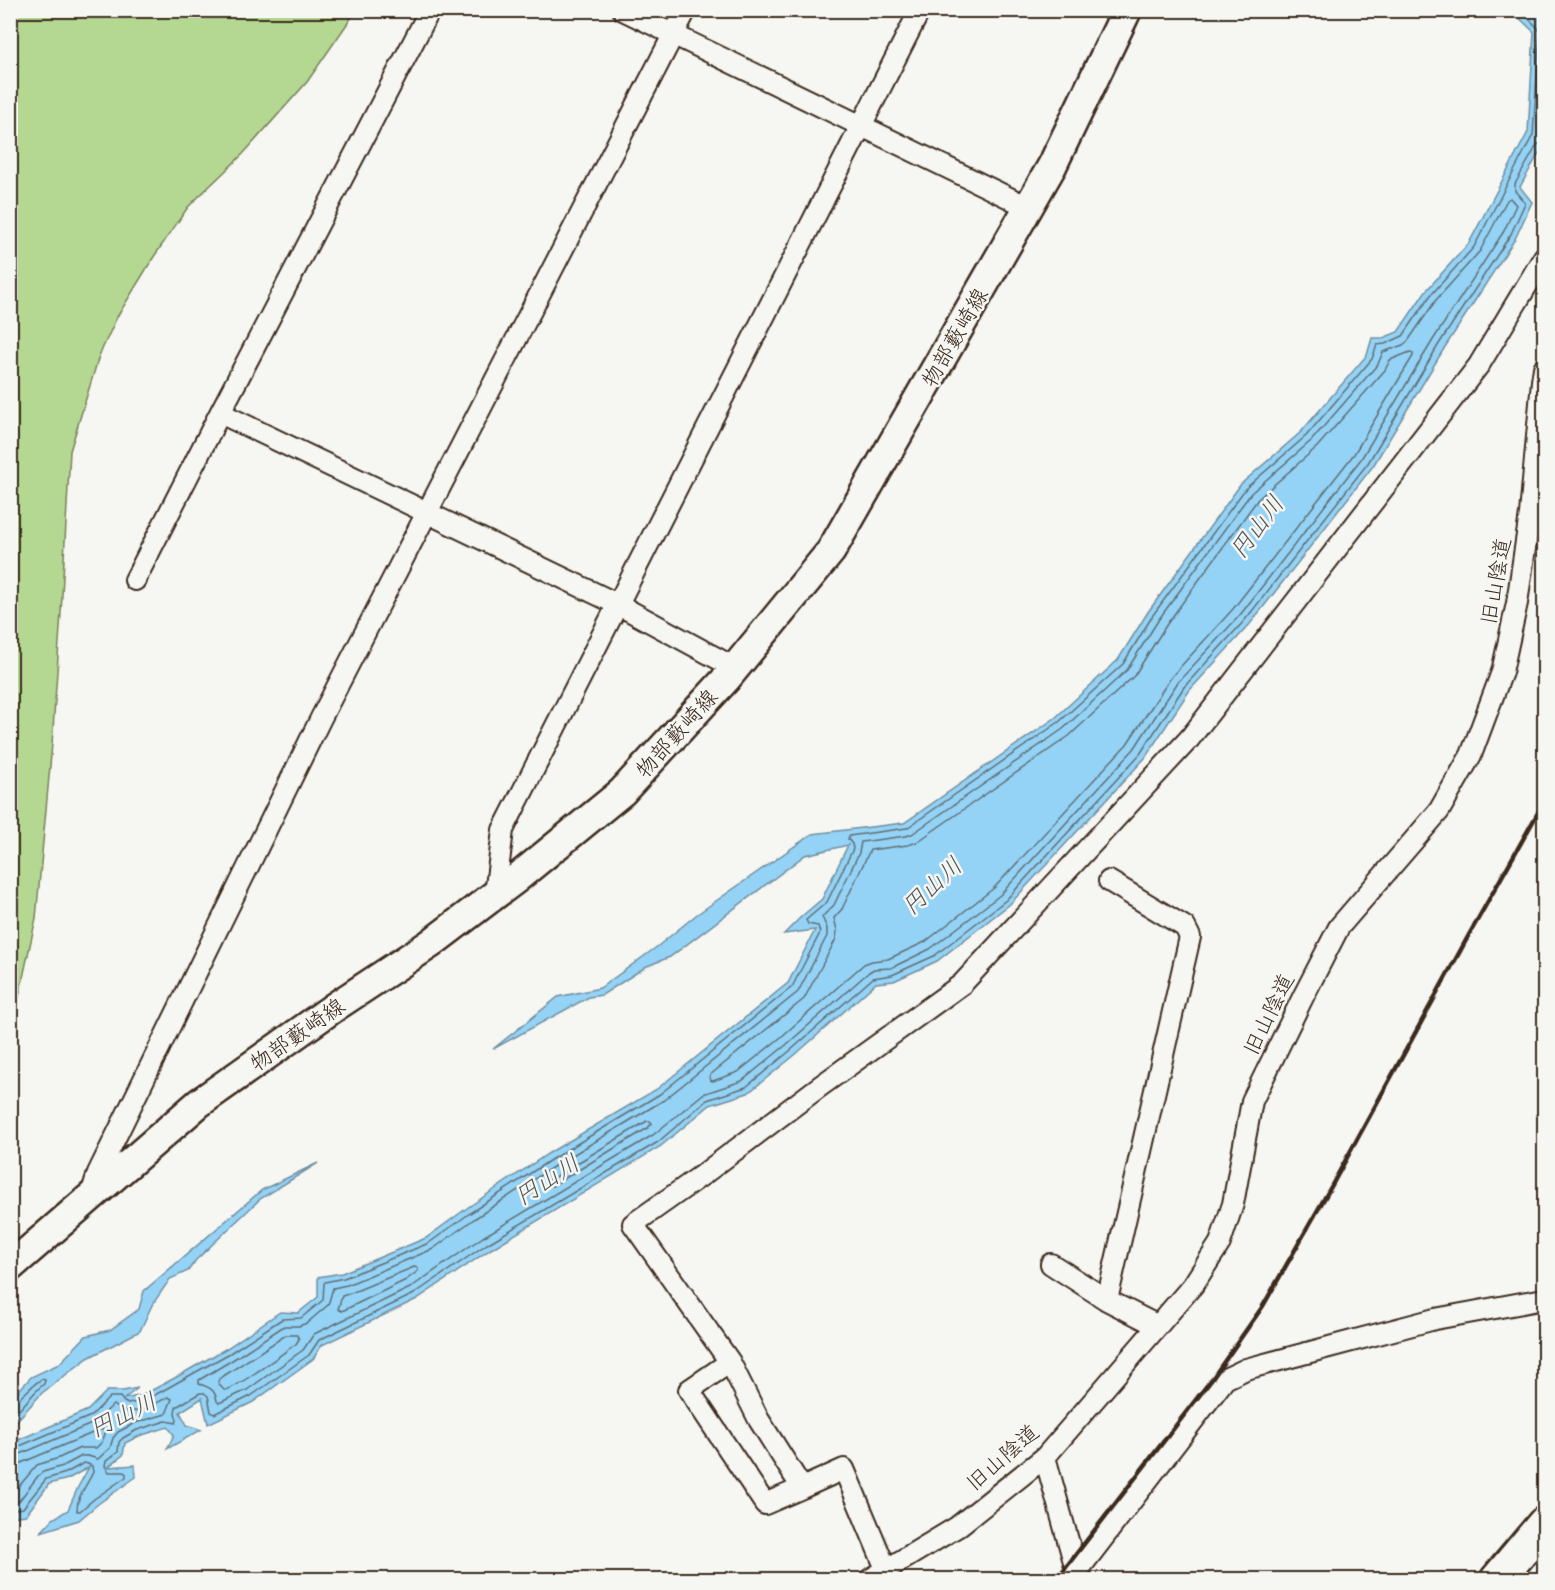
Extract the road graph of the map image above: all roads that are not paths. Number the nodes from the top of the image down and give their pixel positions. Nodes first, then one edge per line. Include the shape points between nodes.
1 (430, 10) edge
2 (623, 10) edge
3 (686, 10) edge
4 (920, 10) edge
5 (1127, 10) edge
6 (674, 35) junction
7 (861, 125) junction
8 (1028, 207) junction
9 (1545, 257) edge
10 (1545, 368) edge
11 (1542, 402) edge
12 (220, 413) junction
13 (427, 513) junction
14 (135, 580) dead end
15 (617, 604) junction
16 (735, 668) junction
17 (1109, 881) dead end
18 (495, 895) junction
19 (91, 1198) junction
20 (1050, 1264) dead end
21 (10, 1268) edge
22 (1545, 1299) edge
23 (1107, 1300) junction
24 (1158, 1326) junction
25 (730, 1362) junction
26 (1045, 1457) junction
27 (802, 1488) junction
28 (1545, 1524) edge
29 (886, 1569) junction
30 (1078, 1576) edge
31 (869, 1580) edge
32 (1497, 1580) edge

1 - 12 street
2 - 6 street
3 - 6 street
4 - 7 street
5 - 8 main road, 物部藪崎線 via 1052,166
6 - 7 street
6 - 13 street
7 - 8 street
7 - 15 street
8 - 16 main road, 物部藪崎線 via 831,551
9 - 25 street via 1479,365 1190,738 962,984 633,1224
10 - 11 street, 旧山陰道
11 - 24 street, 旧山陰道 via 1517,603 1502,672 1471,755 1439,811 1339,927 1252,1101 1233,1204 1220,1243 1193,1286
12 - 13 street
12 - 14 street
13 - 15 street
13 - 19 street via 211,940 98,1173
15 - 16 street
15 - 18 street via 503,830
16 - 18 main road, 物部藪崎線 via 622,792
17 - 23 street via 1185,927 1190,937
18 - 19 main road, 物部藪崎線 via 199,1103
19 - 21 main road, 物部藪崎線
20 - 23 street
22 - 30 street via 1435,1319 1246,1369 1225,1379
23 - 24 street
24 - 26 street, 旧山陰道
25 - 27 street via 759,1420
25 - 27 street via 689,1390 765,1504
26 - 29 street, 旧山陰道 via 957,1527
26 - 30 street
27 - 29 street via 844,1469
28 - 32 highway
29 - 31 street, 旧山陰道

